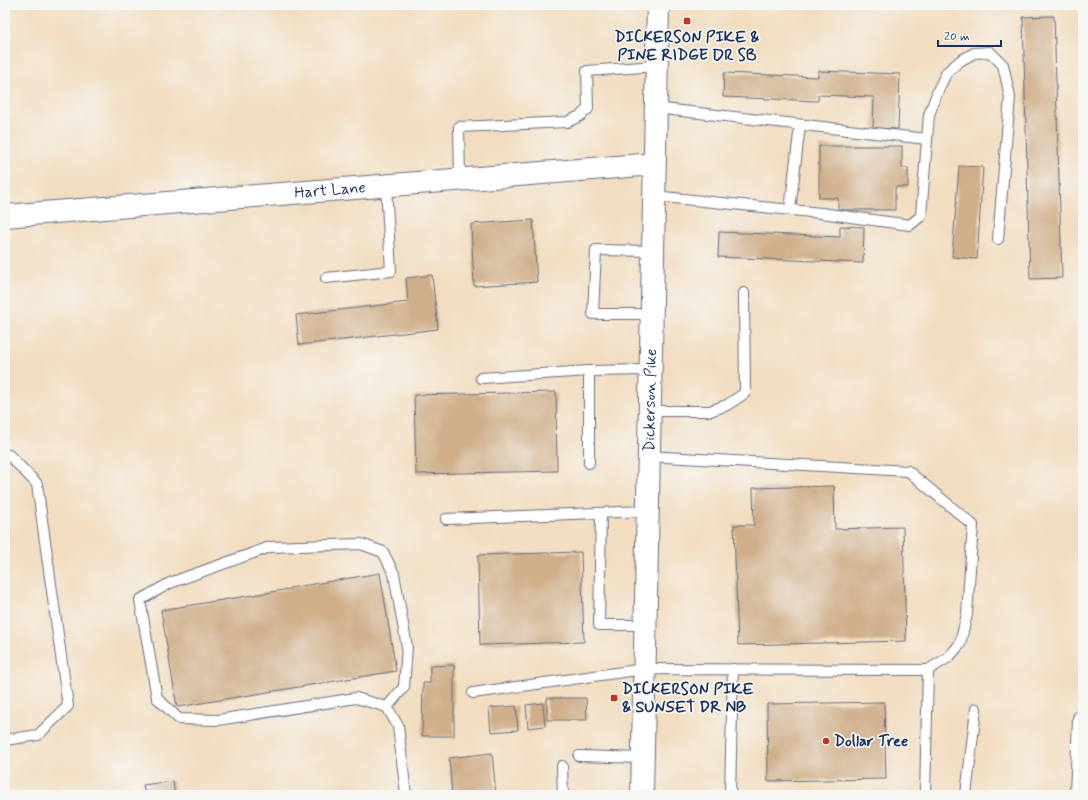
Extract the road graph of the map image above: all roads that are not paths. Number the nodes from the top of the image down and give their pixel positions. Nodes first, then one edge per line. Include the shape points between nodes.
1 (658, 5) edge
2 (656, 66) junction
3 (655, 108) junction
4 (800, 125) junction
5 (927, 139) junction
6 (654, 164) junction
7 (460, 180) junction
8 (386, 186) junction
9 (654, 196) junction
10 (790, 210) junction
11 (5, 216) edge
12 (998, 239) dead end
13 (652, 251) junction
14 (326, 278) dead end
15 (744, 293) dead end
16 (651, 314) junction
17 (650, 370) junction
18 (589, 371) junction
19 (481, 378) dead end
20 (649, 411) junction
21 (5, 456) edge
22 (648, 456) junction
23 (589, 463) dead end
24 (647, 511) junction
25 (601, 513) junction
26 (446, 519) dead end
27 (645, 625) junction
28 (644, 669) junction
29 (734, 669) junction
30 (928, 670) junction
31 (473, 693) dead end
32 (387, 707) junction
33 (976, 709) dead end
34 (1083, 719) edge
35 (5, 740) edge
36 (579, 756) dead end
37 (642, 758) junction
38 (562, 766) dead end
39 (406, 795) edge
40 (563, 795) edge
41 (642, 795) edge
42 (730, 795) edge
43 (925, 795) edge
44 (966, 795) edge
45 (1080, 795) edge

1 - 2 main road, Dickerson Pike
2 - 3 main road, Dickerson Pike
2 - 7 lane via 587,71 588,109 568,122 459,127
3 - 4 lane
3 - 6 main road, Dickerson Pike
4 - 5 lane
4 - 10 lane
5 - 10 lane via 921,216 910,225
5 - 12 lane via 929,115 947,72 974,53 990,52 1003,65 1010,97
6 - 7 main road, Hart Lane
6 - 9 main road, Dickerson Pike
7 - 8 main road, Hart Lane
8 - 11 main road, Hart Lane
8 - 14 lane via 391,271
9 - 10 lane
9 - 13 main road, Dickerson Pike
13 - 16 main road, Dickerson Pike
13 - 16 lane via 596,250 593,314
15 - 20 lane via 744,393 727,405 710,411
16 - 17 main road, Dickerson Pike
17 - 18 lane
17 - 20 main road, Dickerson Pike
18 - 19 lane
18 - 23 lane
20 - 22 main road, Dickerson Pike
21 - 35 lane via 9,455 37,484 68,706 38,735
22 - 24 main road, Dickerson Pike
22 - 30 lane via 908,471 973,525 967,614 960,644 949,657
24 - 25 lane
24 - 27 main road, Dickerson Pike
25 - 26 lane
25 - 27 lane via 599,624
27 - 28 main road, Dickerson Pike
28 - 29 lane
28 - 31 lane
28 - 37 main road, Dickerson Pike
29 - 30 lane
29 - 42 lane
30 - 43 lane
32 - 32 lane via 356,698 218,720 178,719 157,698 140,600 170,583 270,548 361,544 383,552 394,574 407,647 404,687
32 - 39 lane via 398,726
33 - 44 lane
34 - 45 street
36 - 37 lane
37 - 41 main road, Dickerson Pike
38 - 40 lane

